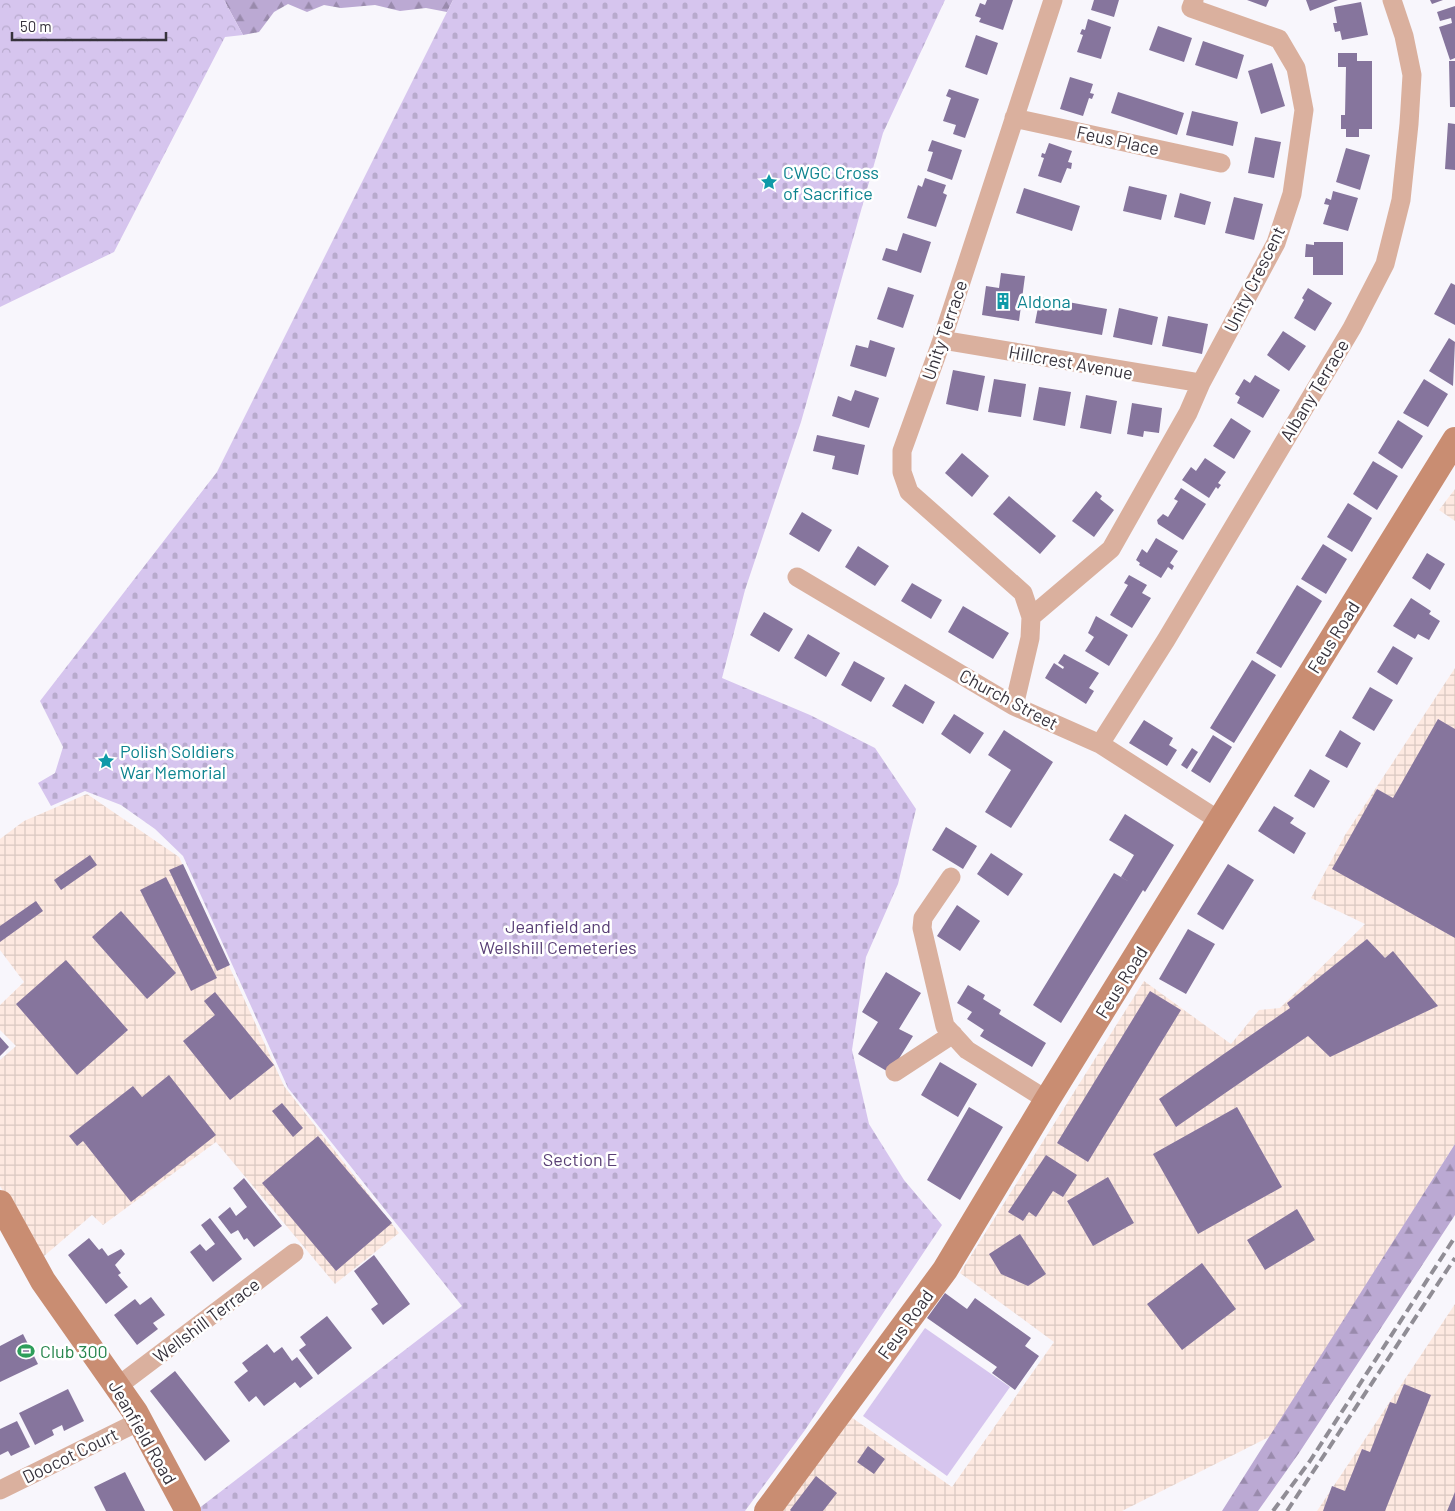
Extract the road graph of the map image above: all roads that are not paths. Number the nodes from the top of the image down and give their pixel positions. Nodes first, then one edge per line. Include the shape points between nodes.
1 (1053, 0) edge
2 (1194, 0) edge
3 (1392, 0) edge
4 (1014, 118) junction
5 (1221, 163) dead end
6 (942, 340) junction
7 (1201, 383) junction
8 (1455, 440) edge
9 (797, 577) dead end
10 (1031, 617) junction
11 (1014, 706) junction
12 (1100, 744) junction
13 (1220, 821) junction
14 (951, 877) dead end
15 (953, 1034) junction
16 (895, 1072) dead end
17 (1047, 1100) junction
18 (0, 1204) edge
19 (294, 1253) dead end
20 (118, 1386) junction
21 (140, 1421) junction
22 (0, 1490) edge
23 (188, 1511) edge
24 (767, 1511) edge

1 - 4 street, Unity Terrace
2 - 7 street, Unity Crescent via 1191,8 1278,39 1296,68 1304,110 1292,194 1276,243
3 - 12 street, Albany Terrace via 1412,75 1401,200 1385,264 1352,328
4 - 5 street, Feus Place
4 - 6 street, Unity Terrace
6 - 7 street, Hillcrest Avenue
6 - 10 street, Unity Terrace via 902,451 902,472 909,492 1023,592
7 - 10 street via 1188,413 1111,549
8 - 13 street, Feus Road
9 - 11 street, Church Street
10 - 11 street, Unity Terrace via 1030,638
11 - 12 street, Church Street
12 - 13 street, Church Street
13 - 17 street, Feus Road
14 - 15 street via 923,918 922,928 941,1015
15 - 16 street
15 - 17 street via 973,1054
17 - 24 street, Feus Road via 945,1270
18 - 20 street, Jeanfield Road via 43,1281
19 - 20 street, Wellshill Terrace
20 - 21 street, Jeanfield Road
21 - 22 street, Doocot Court
21 - 23 street, Jeanfield Road

